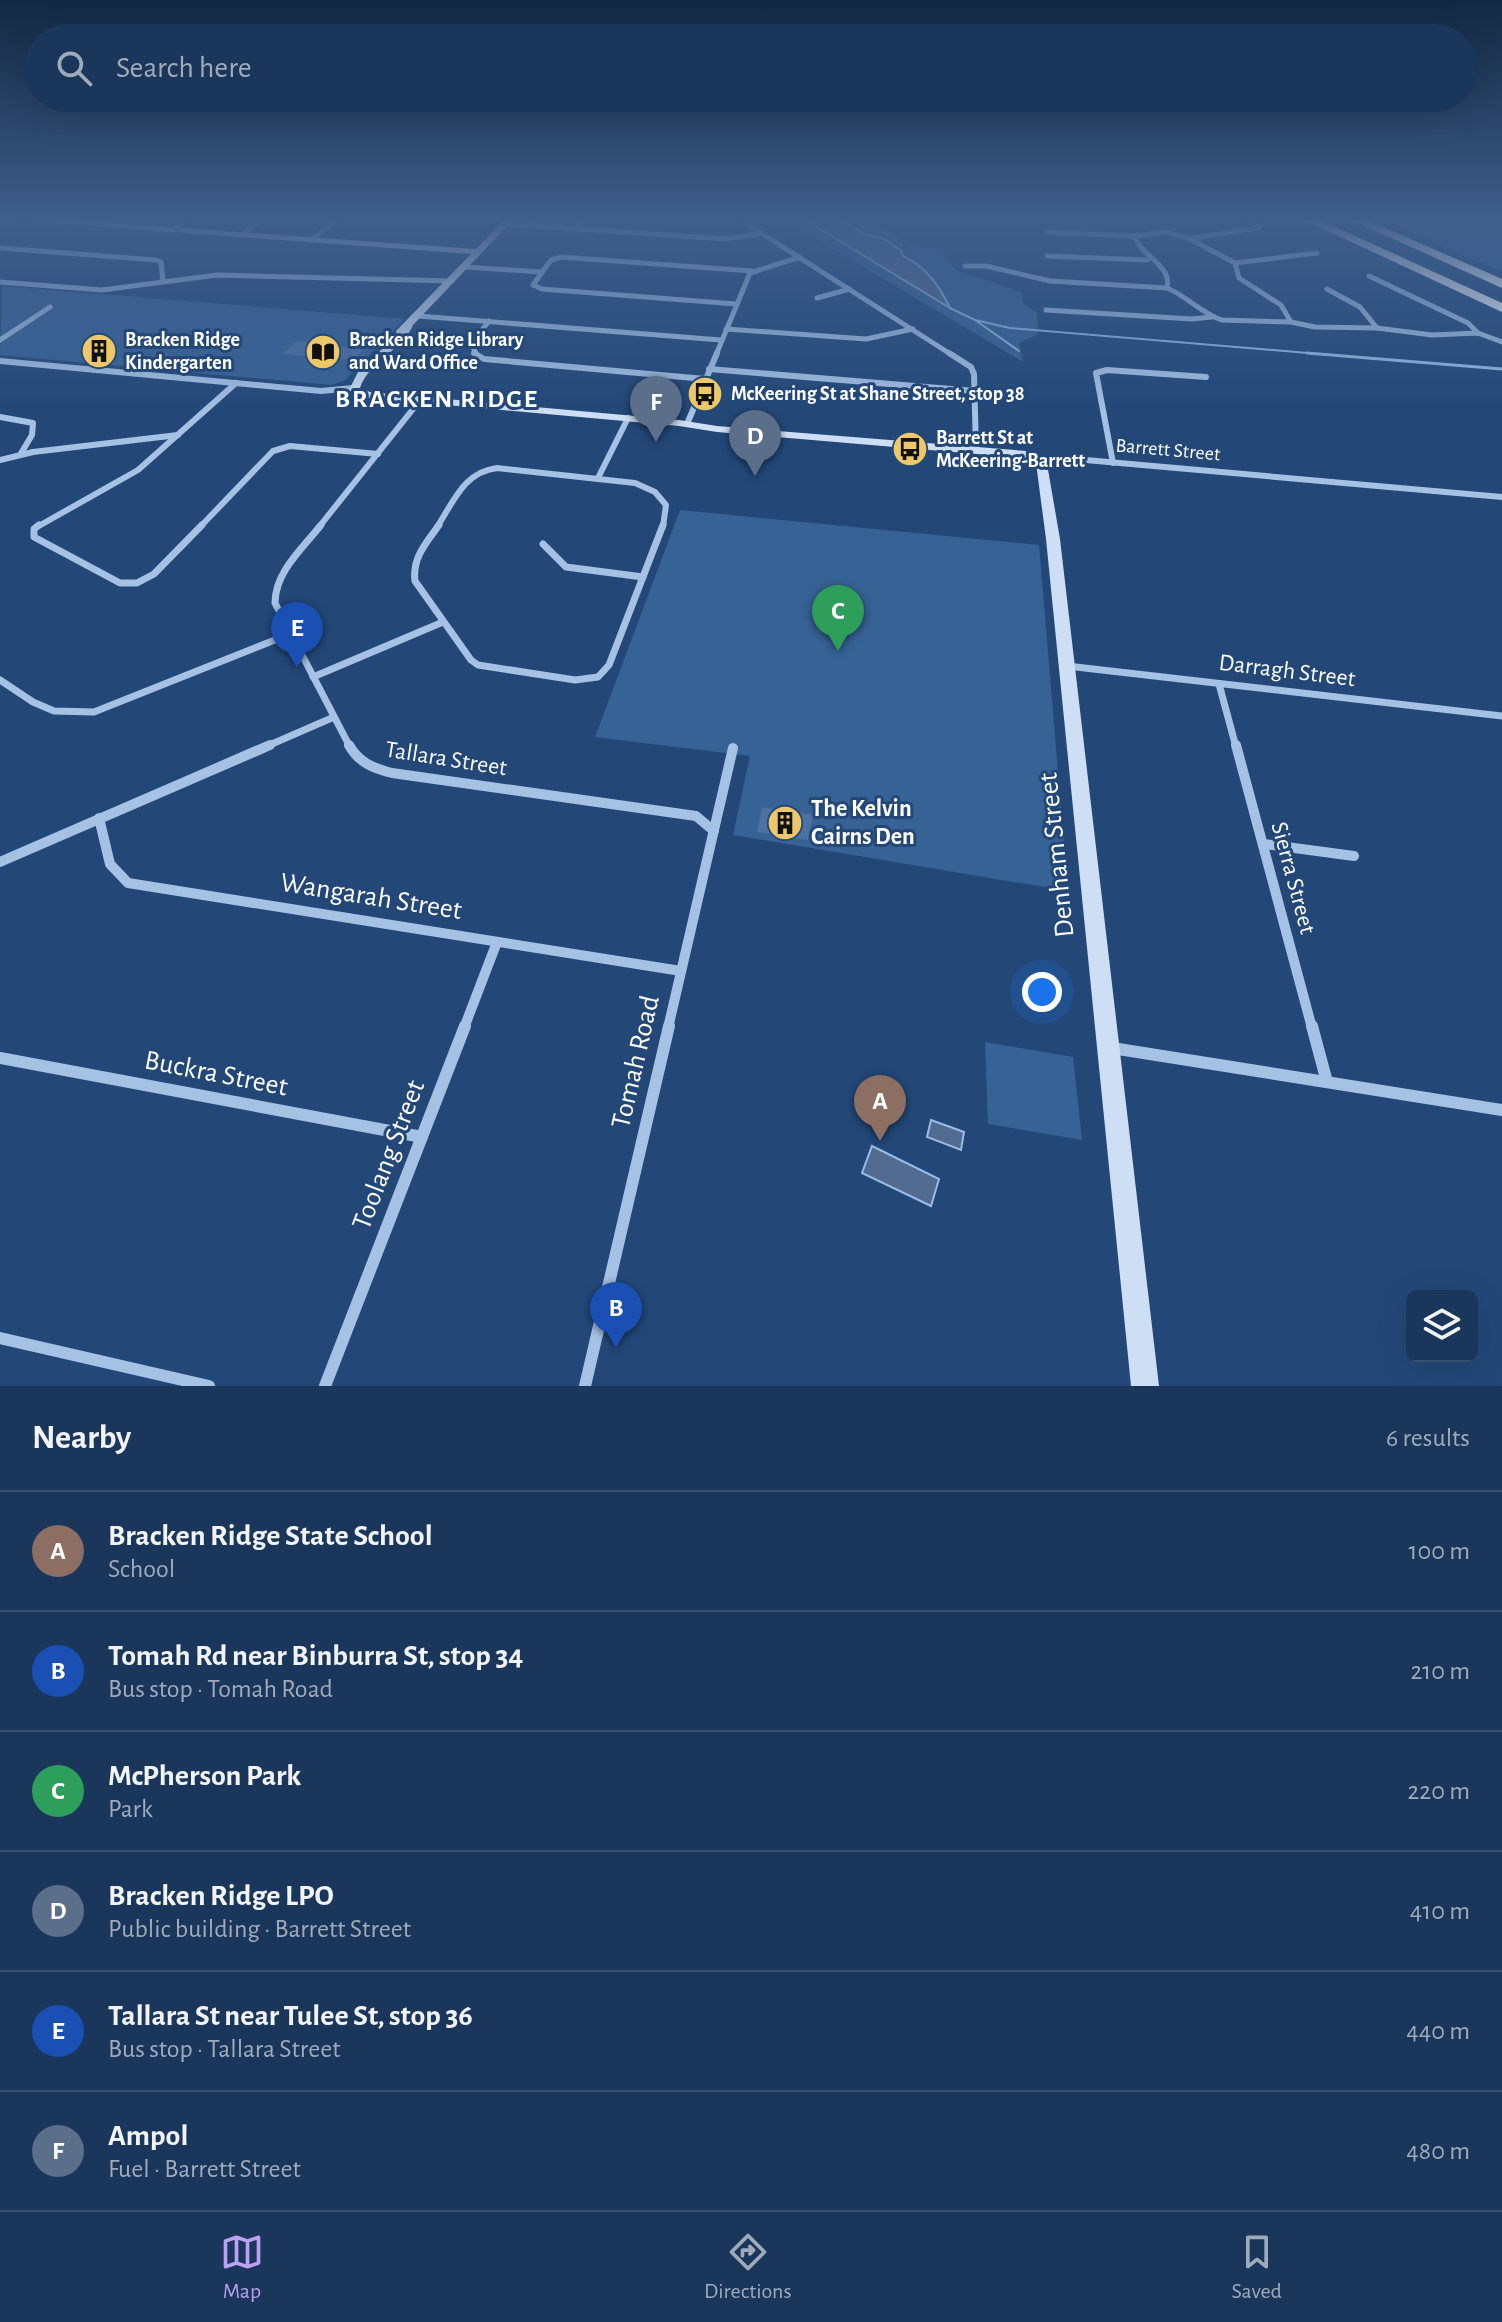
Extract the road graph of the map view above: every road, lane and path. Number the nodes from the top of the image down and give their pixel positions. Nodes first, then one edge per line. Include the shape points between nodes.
1 (21, 284) edge
2 (150, 284) edge
3 (449, 284) edge
4 (535, 284) edge
5 (746, 284) edge
6 (842, 284) edge
7 (1095, 284) edge
8 (1169, 284) edge
9 (1245, 284) edge
10 (1387, 284) edge
11 (1449, 284) edge
12 (1464, 284) edge
13 (533, 287) junction
14 (526, 288) dead end
15 (1167, 288) junction
16 (850, 289) junction
17 (1327, 289) dead end
18 (817, 298) dead end
19 (1502, 301) edge
20 (736, 304) junction
21 (50, 307) dead end
22 (1502, 308) edge
23 (1046, 310) dead end
24 (418, 316) junction
25 (1212, 317) junction
26 (489, 321) junction
27 (1291, 322) junction
28 (1377, 328) junction
29 (726, 329) junction
30 (913, 329) junction
31 (1478, 333) junction
32 (0, 340) edge
33 (721, 340) junction
34 (1502, 342) edge
35 (0, 361) edge
36 (709, 369) junction
37 (1206, 377) dead end
38 (705, 379) junction
39 (236, 383) junction
40 (353, 388) junction
41 (975, 391) junction
42 (421, 399) junction
43 (0, 417) edge
44 (628, 418) junction
45 (687, 424) junction
46 (179, 435) junction
47 (976, 450) junction
48 (378, 454) junction
49 (20, 455) junction
50 (0, 460) edge
51 (1041, 461) junction
52 (1113, 463) junction
53 (598, 478) junction
54 (1502, 497) edge
55 (543, 544) dead end
56 (643, 577) junction
57 (137, 583) junction
58 (137, 592) dead end
59 (443, 622) junction
60 (290, 634) junction
61 (1067, 666) junction
62 (313, 677) junction
63 (0, 680) edge
64 (1219, 684) junction
65 (1502, 716) edge
66 (334, 717) junction
67 (733, 748) dead end
68 (99, 818) junction
69 (714, 831) junction
70 (1264, 844) junction
71 (1354, 856) dead end
72 (0, 862) edge
73 (497, 942) junction
74 (681, 971) junction
75 (1109, 1047) junction
76 (0, 1058) edge
77 (1327, 1082) junction
78 (1502, 1110) edge
79 (422, 1137) junction
80 (0, 1338) edge
81 (209, 1386) edge
82 (325, 1386) edge
83 (585, 1386) edge
84 (1145, 1386) edge

1 - 2 street via 102,290
3 - 24 street
4 - 13 street
5 - 20 street
6 - 16 street
7 - 15 street
8 - 15 street
9 - 27 street via 1279,303
10 - 31 street via 1468,323
11 - 22 highway
12 - 19 highway
13 - 14 street
13 - 20 street
15 - 25 street
16 - 18 street
16 - 30 street
17 - 28 street via 1360,307
20 - 29 street
21 - 32 street
23 - 25 street
24 - 26 street
24 - 40 street
25 - 27 street
26 - 33 street
26 - 38 street via 471,344 484,359
27 - 28 street
28 - 31 street via 1432,335
29 - 30 street via 866,339
29 - 33 street
30 - 41 street via 967,363
31 - 34 street
33 - 36 street
35 - 39 street, Barrett Street
36 - 38 street
36 - 41 street
37 - 52 street via 1096,373
38 - 45 street
39 - 40 street, Barrett Street via 321,391
39 - 46 street
40 - 42 street, Barrett Street via 363,394
41 - 47 street
42 - 44 street, Barrett Street
42 - 48 street, Tallara Street
43 - 49 street via 33,423
44 - 45 street, Barrett Street
44 - 53 street
45 - 47 street, Barrett Street
46 - 49 street
46 - 57 street via 128,477 48,519 33,533 120,583
47 - 51 street, Barrett Street via 1031,455
48 - 57 street via 274,447 154,574
48 - 60 street, Tallara Street via 278,580 274,598
49 - 50 street
51 - 52 street, Barrett Street
51 - 61 street, Denham Street
52 - 54 street, Barrett Street
53 - 56 street via 644,485 666,505 663,528
53 - 59 street via 497,468 471,476 413,567 415,581
55 - 56 street via 566,567
56 - 59 street via 609,665 598,677 575,680 478,665
57 - 58 street
59 - 62 street
60 - 62 street, Tallara Street
60 - 63 street via 84,713 49,712
61 - 64 street, Darragh Street
61 - 75 street, Denham Street
62 - 66 street, Tallara Street
64 - 65 street, Darragh Street
64 - 70 street, Sierra Street
66 - 68 street
66 - 69 street, Tallara Street via 355,756 379,770 696,816
67 - 69 street, Tomah Road
68 - 72 street
68 - 73 street, Wangarah Street via 110,867 128,883
69 - 74 street, Tomah Road
70 - 71 street
70 - 77 street, Sierra Street
73 - 74 street, Wangarah Street
73 - 79 street, Toolang Street
74 - 83 street, Tomah Road
75 - 77 street
75 - 84 street, Denham Street
76 - 79 street, Buckra Street
77 - 78 street
79 - 82 street, Toolang Street
80 - 81 street

